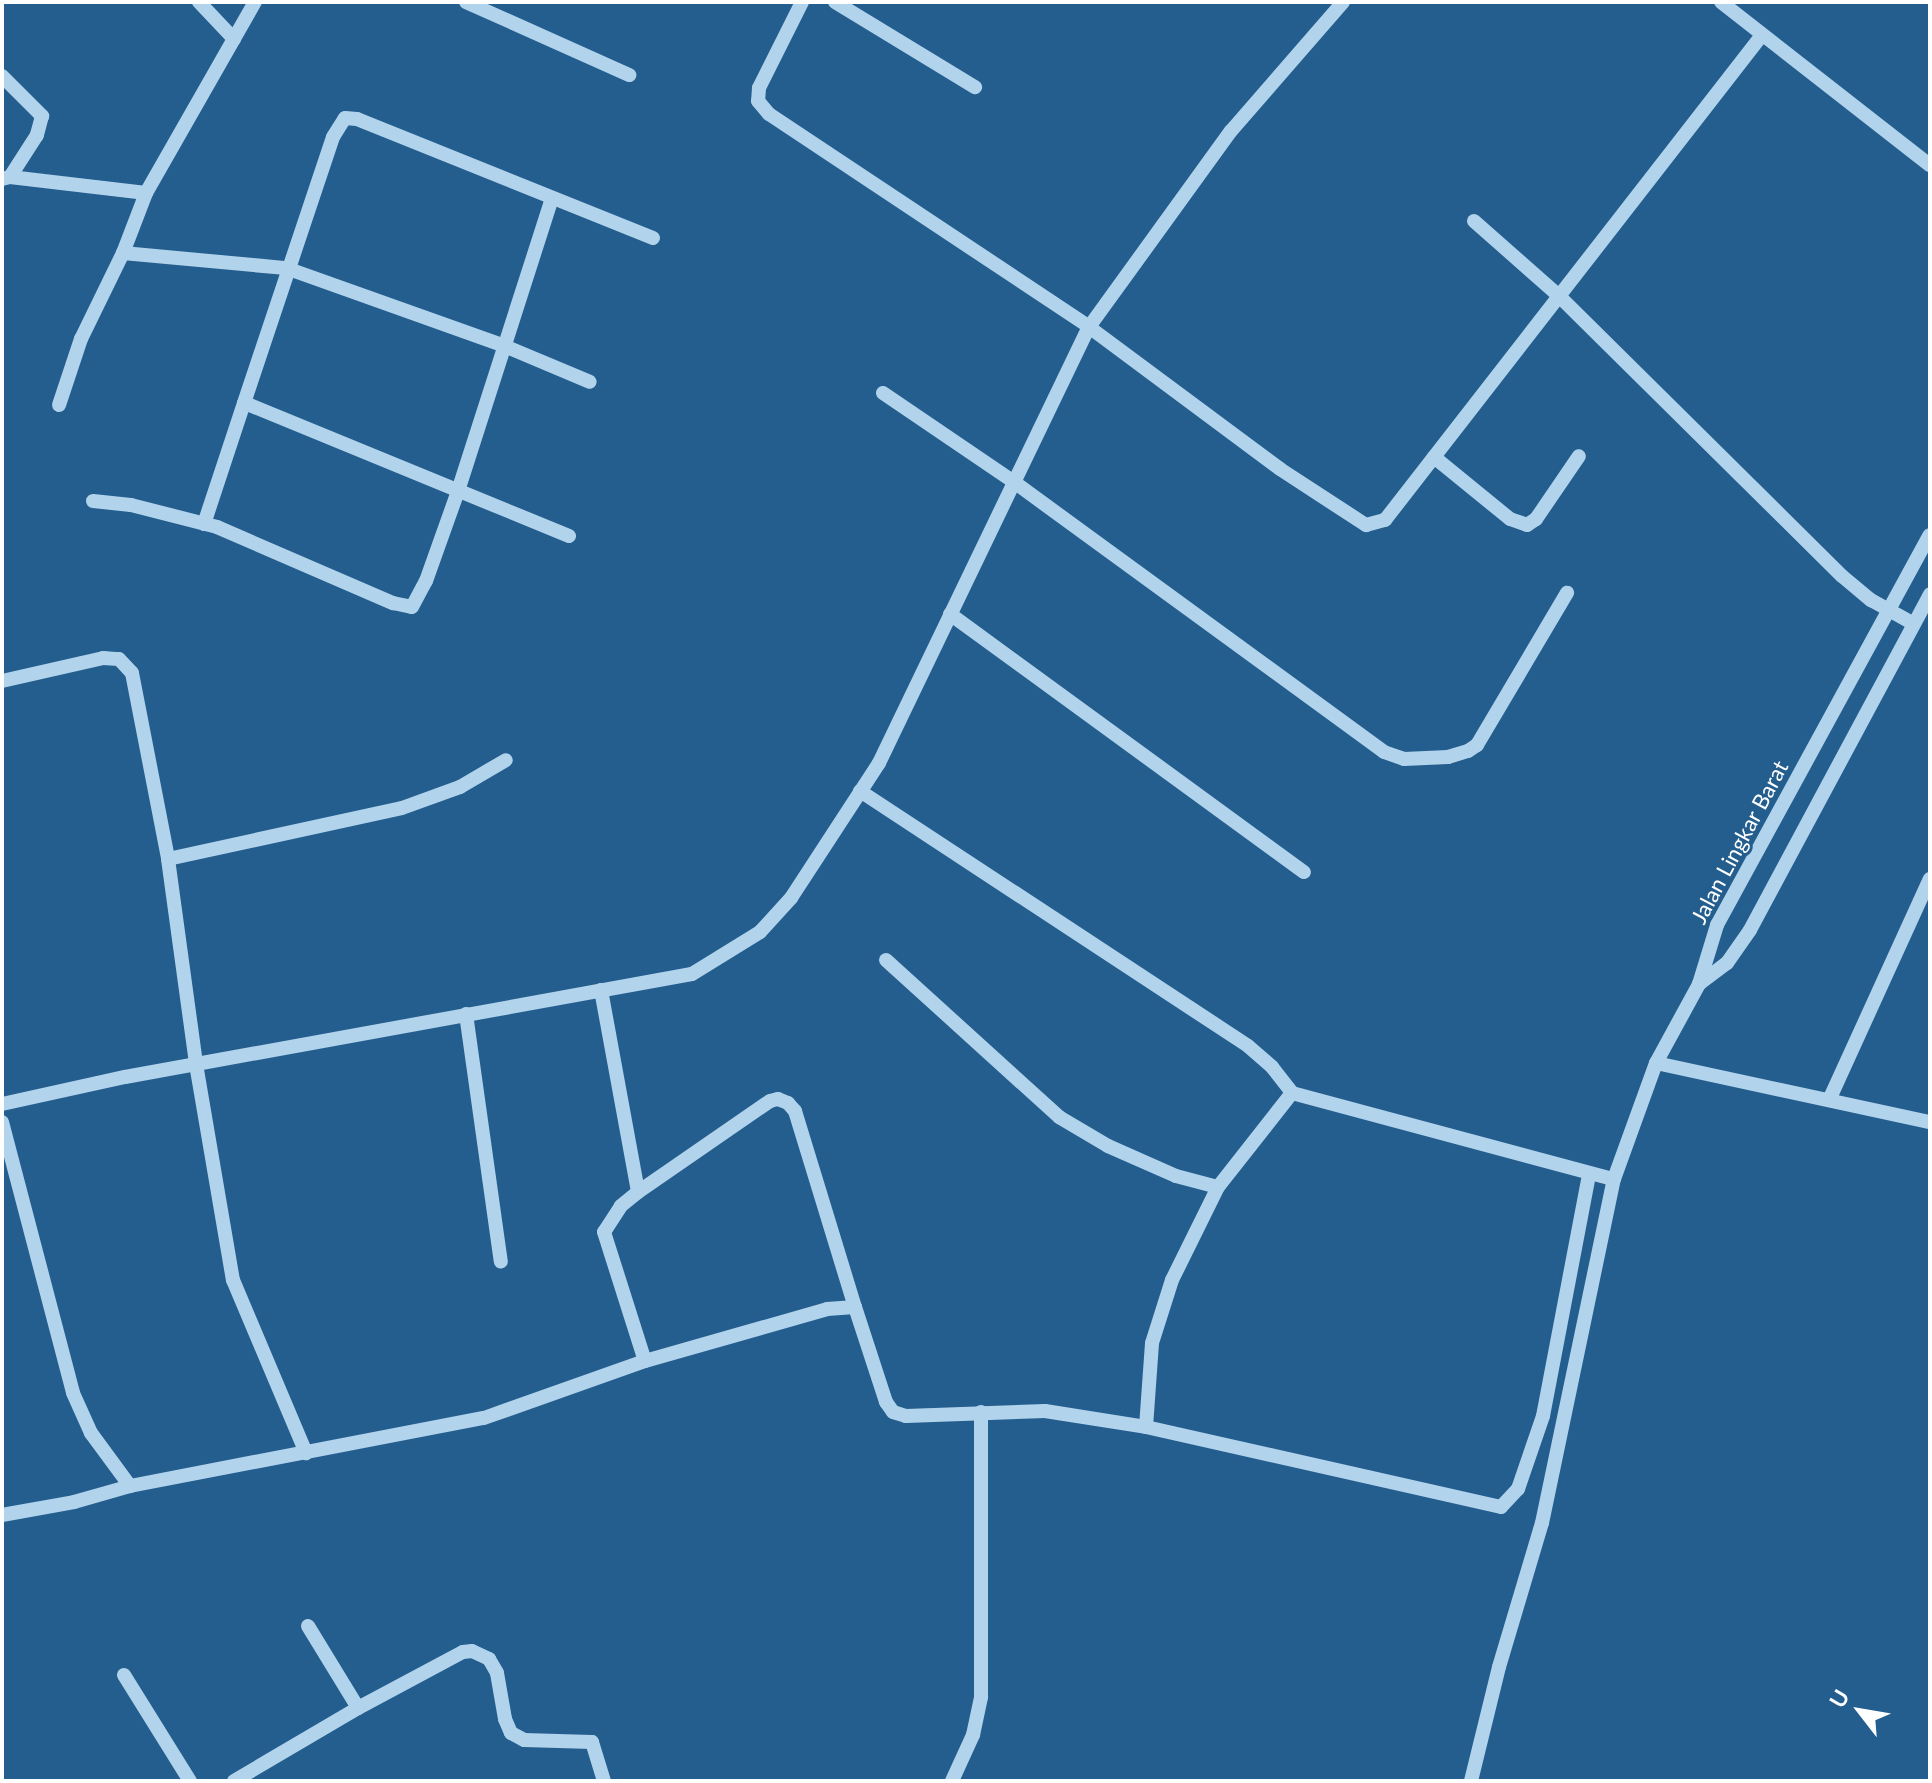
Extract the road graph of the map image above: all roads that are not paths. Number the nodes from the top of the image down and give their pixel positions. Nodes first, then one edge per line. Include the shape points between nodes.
1 (199, 2) edge
2 (255, 2) edge
3 (466, 2) edge
4 (802, 2) edge
5 (835, 2) edge
6 (1343, 2) edge
7 (1721, 2) edge
8 (1762, 35) junction
9 (234, 39) junction
10 (629, 75) dead end
11 (2, 76) edge
12 (975, 87) dead end
13 (1929, 161) edge
14 (6, 178) edge
15 (146, 193) junction
16 (552, 199) junction
17 (1474, 221) dead end
18 (653, 238) dead end
19 (123, 253) junction
20 (286, 268) junction
21 (1559, 296) junction
22 (1089, 327) junction
23 (502, 345) junction
24 (590, 382) dead end
25 (883, 393) dead end
26 (244, 403) junction
27 (59, 405) dead end
28 (1579, 456) dead end
29 (1434, 457) junction
30 (1014, 482) junction
31 (458, 491) junction
32 (93, 501) dead end
33 (204, 524) junction
34 (1930, 535) edge
35 (569, 536) dead end
36 (1567, 593) dead end
37 (1930, 594) edge
38 (1891, 611) junction
39 (950, 614) junction
40 (1914, 624) junction
41 (2, 681) edge
42 (506, 760) dead end
43 (860, 791) junction
44 (168, 859) junction
45 (1304, 872) dead end
46 (1930, 879) edge
47 (886, 960) dead end
48 (1699, 984) junction
49 (601, 990) junction
50 (466, 1014) junction
51 (1656, 1063) junction
52 (196, 1064) junction
53 (1292, 1093) junction
54 (1830, 1098) junction
55 (2, 1104) edge
56 (2, 1122) edge
57 (1930, 1122) edge
58 (1589, 1174) junction
59 (1614, 1179) junction
60 (1218, 1187) junction
61 (638, 1192) junction
62 (501, 1262) dead end
63 (855, 1307) junction
64 (645, 1361) junction
65 (981, 1412) junction
66 (1146, 1427) junction
67 (306, 1453) junction
68 (130, 1486) junction
69 (2, 1515) edge
70 (308, 1626) dead end
71 (124, 1675) dead end
72 (358, 1708) junction
73 (190, 1781) edge
74 (234, 1781) edge
75 (604, 1781) edge
76 (952, 1781) edge
77 (1471, 1781) edge

1 - 9 street
2 - 9 street
3 - 10 street
4 - 22 street via 759,88 758,101 764,108
5 - 12 street
6 - 22 street via 1231,131
7 - 8 street
8 - 13 street
8 - 21 street
9 - 15 street
11 - 14 street via 42,116 40,128
14 - 15 street
15 - 19 street
16 - 18 street
16 - 20 street via 345,118 337,125
16 - 23 street
17 - 21 street
19 - 20 street
19 - 27 street via 81,339
20 - 23 street
20 - 26 street
21 - 29 street
21 - 38 street via 1831,566
22 - 29 street via 1280,469 1366,525 1385,520
22 - 30 street
23 - 24 street
23 - 31 street
25 - 30 street
26 - 31 street
26 - 33 street
28 - 29 street via 1527,525 1510,519
30 - 36 street via 1384,752 1404,759 1448,757 1477,745
30 - 39 street
31 - 33 street via 412,607
31 - 35 street
32 - 33 street
34 - 38 street, Jalan Lingkar Barat
37 - 40 street
38 - 40 street
38 - 48 street, Jalan Lingkar Barat via 1717,925
39 - 43 street via 879,763
39 - 45 street
40 - 48 street via 1750,930 1727,963
41 - 44 street via 119,659 132,673
42 - 44 street via 460,787 402,808
43 - 49 street via 791,898 760,932 692,974
43 - 53 street via 1248,1046
44 - 52 street
46 - 54 street
47 - 60 street via 1059,1117 1162,1170
48 - 51 street
49 - 50 street
49 - 61 street
50 - 52 street
50 - 62 street
51 - 54 street
51 - 59 street
52 - 55 street
52 - 67 street via 233,1280
53 - 58 street
53 - 60 street
54 - 57 street
56 - 68 street via 73,1393 91,1433
58 - 59 street
58 - 66 street via 1543,1416 1518,1489 1501,1507
59 - 77 street via 1542,1523
60 - 66 street via 1172,1280 1152,1343
61 - 63 street via 770,1101 788,1103 795,1111
61 - 64 street via 604,1232
63 - 64 street via 827,1309
63 - 65 street via 893,1412
64 - 67 street via 484,1418
65 - 66 street via 1045,1411
65 - 76 street via 981,1697 973,1735
67 - 68 street
68 - 69 street
70 - 72 street
71 - 73 street
72 - 74 street
72 - 75 street via 472,1651 489,1659 497,1673 511,1733 524,1740 592,1742

